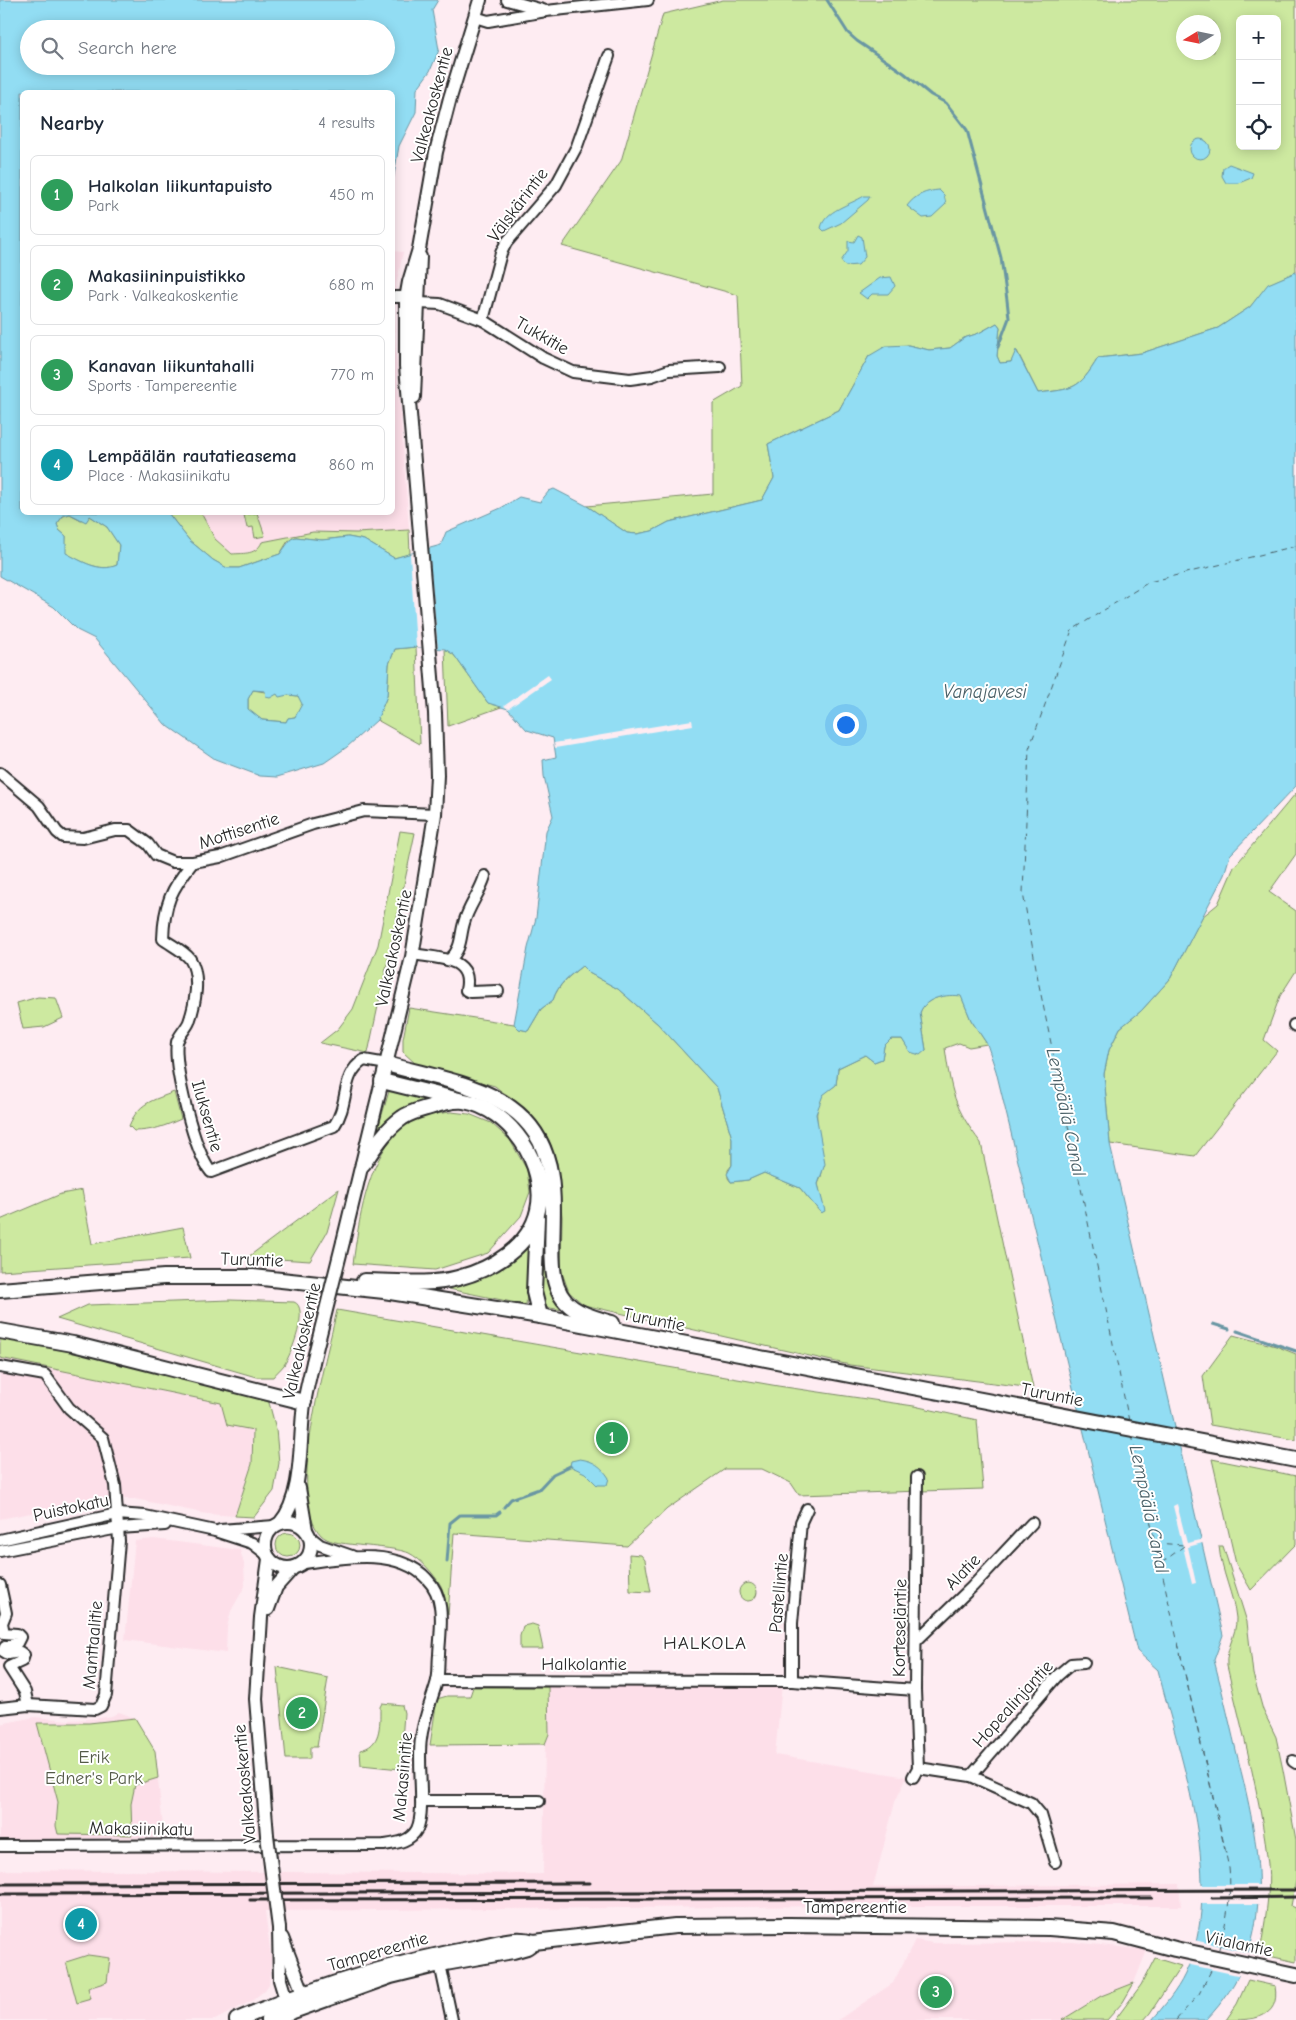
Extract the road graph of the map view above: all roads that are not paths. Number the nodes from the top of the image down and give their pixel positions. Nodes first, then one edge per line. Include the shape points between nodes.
1 (480, 0) edge
2 (507, 0) edge
3 (648, 0) edge
4 (546, 11) junction
5 (475, 17) junction
6 (609, 56) dead end
7 (395, 297) edge
8 (413, 300) junction
9 (483, 320) junction
10 (720, 367) dead end
11 (0, 773) edge
12 (435, 814) junction
13 (193, 862) junction
14 (485, 876) dead end
15 (413, 954) junction
16 (450, 959) junction
17 (498, 991) dead end
18 (387, 1064) junction
19 (382, 1081) junction
20 (462, 1101) junction
21 (363, 1164) junction
22 (538, 1210) junction
23 (297, 1281) junction
24 (0, 1290) edge
25 (540, 1316) junction
26 (0, 1331) edge
27 (696, 1347) junction
28 (0, 1367) edge
29 (304, 1402) junction
30 (1296, 1460) edge
31 (298, 1473) junction
32 (917, 1477) dead end
33 (807, 1509) dead end
34 (117, 1514) junction
35 (1032, 1522) dead end
36 (178, 1525) junction
37 (277, 1525) junction
38 (119, 1528) junction
39 (215, 1531) junction
40 (308, 1533) junction
41 (0, 1540) edge
42 (0, 1551) edge
43 (267, 1556) junction
44 (353, 1557) junction
45 (304, 1563) junction
46 (292, 1568) junction
47 (0, 1585) edge
48 (260, 1636) junction
49 (916, 1641) junction
50 (1084, 1663) dead end
51 (437, 1680) junction
52 (792, 1682) junction
53 (915, 1690) junction
54 (28, 1705) junction
55 (0, 1708) edge
56 (971, 1776) junction
57 (420, 1801) junction
58 (539, 1801) dead end
59 (0, 1846) edge
60 (282, 1846) joint
61 (1055, 1862) dead end
62 (279, 1928) junction
63 (534, 1942) junction
64 (1175, 1949) joint
65 (440, 1964) junction
66 (1296, 1975) edge
67 (305, 1999) junction
68 (288, 2005) junction
69 (238, 2020) edge
70 (268, 2020) edge
71 (452, 2020) edge

1 - 5 street, Valkeakoskentie
2 - 4 street
3 - 4 street
4 - 5 street via 488,21
5 - 8 street, Valkeakoskentie via 436,152 419,250 408,282
6 - 9 street, Välskärintie via 577,146 556,184 500,253
7 - 8 street, Tukkitie
8 - 9 street, Tukkitie via 440,304
8 - 12 street, Valkeakoskentie via 405,352 432,661 437,766
9 - 10 street, Tukkitie via 542,358 573,372 630,379 669,370
11 - 13 street, Mottisentie via 39,806 63,837 83,838 129,830 148,844 156,855 173,862
12 - 13 street, Mottisentie via 364,811
12 - 15 street, Valkeakoskentie
13 - 18 street, Iluksentie via 169,896 163,939 185,954 194,969 194,1001 188,1024 178,1039 176,1059 204,1164 211,1172 334,1126 342,1115 350,1073 356,1065 364,1060
14 - 16 street via 464,923 460,947
15 - 16 street
15 - 18 street, Valkeakoskentie
16 - 17 street via 460,965 467,977 466,990
18 - 19 street, Valkeakoskentie
18 - 27 main road via 469,1087 500,1100 524,1119 539,1138 553,1186 552,1271 558,1291 572,1308
19 - 20 main road
19 - 21 street, Valkeakoskentie
20 - 21 main road via 437,1104 408,1114 387,1132
20 - 22 main road via 495,1114 519,1136 534,1168
21 - 29 street, Valkeakoskentie, bridge
22 - 23 main road via 522,1240 508,1254 491,1266 458,1278 439,1282
22 - 25 main road via 534,1292
23 - 24 main road, Turuntie via 164,1277
23 - 25 main road, Turuntie
25 - 27 main road, Turuntie
26 - 29 main road via 73,1344
27 - 30 main road, Turuntie
28 - 34 street, Manttaalitie via 45,1375 69,1408 103,1438 115,1485
29 - 31 street, Valkeakoskentie
31 - 37 street, Valkeakoskentie via 291,1506
31 - 40 street, Valkeakoskentie
32 - 49 street, Korteseläntie
33 - 52 street, Pastellintie via 802,1522 792,1623
34 - 36 street, Puistokatu via 144,1516
34 - 38 street, Manttaalitie
34 - 41 street, Puistokatu
35 - 49 street, Alatie
36 - 38 street, Puistokatu
36 - 39 street, Puistokatu
37 - 39 street, Puistokatu
37 - 40 street via 293,1522
37 - 43 street via 266,1538
38 - 42 street, Puistokatu
38 - 54 street, Manttaalitie via 105,1700 95,1709
39 - 43 street, Puistokatu via 252,1543
40 - 44 street via 320,1545
40 - 45 street via 310,1551
43 - 46 street via 279,1567
43 - 48 street, Valkeakoskentie
44 - 45 street
44 - 51 street via 400,1563 422,1574 433,1587 441,1611
45 - 46 street
46 - 48 street, Valkeakoskentie via 276,1587
47 - 54 street via 6,1613 2,1623 4,1633 20,1637 17,1643 5,1646 3,1651 24,1655 22,1661 10,1667 25,1692
48 - 62 street, Valkeakoskentie, bridge via 256,1714
49 - 53 street, Korteseläntie
50 - 56 street, Hopealinjantie via 1072,1664 1057,1676
51 - 52 street, Halkolantie
51 - 57 street, Makasiinitie via 421,1739 418,1769
52 - 53 street, Halkolantie
53 - 56 street, Korteseläntie via 915,1773
54 - 55 street, Manttaalitie
56 - 61 street via 1031,1803 1041,1815
57 - 58 street
57 - 60 street, Makasiinitie via 420,1822 413,1836 400,1842
59 - 60 street, Makasiinikatu
62 - 67 street, Valkeakoskentie
62 - 68 street, Valkeakoskentie via 280,1980
63 - 64 main road, Tampereentie via 675,1926 893,1926 1049,1928 1114,1933
63 - 65 main road, Tampereentie via 513,1951
63 - 67 main road, Tampereentie via 517,1940 438,1954 366,1972
64 - 66 main road, Viialantie
65 - 67 main road, Tampereentie
65 - 71 street
67 - 68 main road, Tampereentie
68 - 69 main road, Tampereentie
68 - 70 main road, Tampereentie

